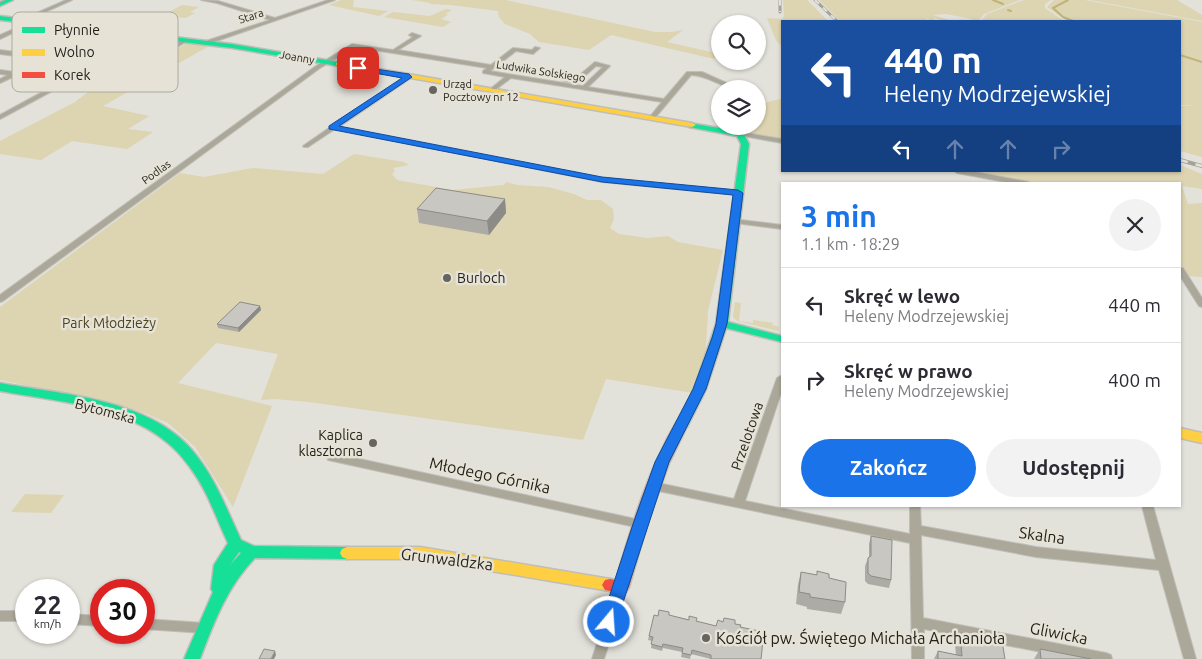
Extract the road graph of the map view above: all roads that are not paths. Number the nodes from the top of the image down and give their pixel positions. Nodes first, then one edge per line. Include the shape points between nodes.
1 (10, 0) edge
2 (70, 0) edge
3 (202, 0) edge
4 (333, 0) edge
5 (0, 4) edge
6 (46, 12) edge
7 (274, 19) junction
8 (12, 30) edge
9 (412, 35) dead end
10 (0, 36) edge
11 (178, 39) edge
12 (186, 40) junction
13 (205, 43) junction
14 (178, 44) edge
15 (538, 48) dead end
16 (394, 51) junction
17 (326, 62) junction
18 (492, 67) junction
19 (686, 74) joint
20 (12, 75) edge
21 (510, 76) junction
22 (409, 77) junction
23 (555, 78) dead end
24 (716, 80) edge
25 (0, 81) edge
26 (584, 88) junction
27 (491, 91) junction
28 (47, 92) edge
29 (664, 101) junction
30 (0, 117) edge
31 (652, 118) junction
32 (711, 126) edge
33 (332, 127) junction
34 (744, 135) edge
35 (761, 135) edge
36 (781, 141) edge
37 (306, 146) dead end
38 (962, 172) edge
39 (1018, 182) edge
40 (738, 193) junction
41 (735, 221) junction
42 (781, 227) edge
43 (1181, 272) edge
44 (0, 300) edge
45 (1202, 304) edge
46 (722, 324) junction
47 (781, 339) edge
48 (781, 381) edge
49 (0, 387) edge
50 (1181, 433) edge
51 (1202, 438) edge
52 (332, 457) dead end
53 (653, 486) junction
54 (738, 504) junction
55 (915, 507) edge
56 (1147, 507) edge
57 (640, 524) junction
58 (916, 535) junction
59 (243, 548) junction
60 (1164, 566) junction
61 (621, 587) junction
62 (219, 589) junction
63 (917, 622) junction
64 (155, 625) edge
65 (204, 628) junction
66 (192, 659) edge
67 (598, 659) edge
68 (918, 659) edge
69 (1106, 659) edge
70 (1190, 659) edge

1 - 5 street
2 - 6 street
3 - 7 street
4 - 7 street, Stara
7 - 13 street, Stara
8 - 10 street
9 - 16 street via 418,36
11 - 12 street, Joanny
12 - 13 street, Joanny
12 - 14 street
13 - 17 street, Joanny
15 - 18 street via 533,52 515,49
16 - 17 street, Ludwika Solskiego via 354,45
16 - 18 street, Ludwika Solskiego
17 - 22 street, Joanny
17 - 44 street, Podlas
18 - 21 street, Ludwika Solskiego via 485,72
19 - 24 street via 700,73
19 - 29 street
20 - 25 street
21 - 26 street, Ludwika Solskiego
21 - 27 street
22 - 27 street, Joanny
22 - 33 street
23 - 26 street via 576,81 595,64 606,66
26 - 29 street, Ludwika Solskiego
27 - 31 street, Joanny
28 - 30 street
29 - 31 street
31 - 32 street, Joanny
33 - 37 street
33 - 40 street via 602,180
34 - 40 street
35 - 36 street
38 - 39 street
40 - 41 street
41 - 42 street
41 - 46 street
43 - 45 street
46 - 47 street
46 - 53 street via 700,389
48 - 54 street, Przelotowa
49 - 59 street, Bytomska via 108,410 139,419 163,432 190,457
50 - 51 street
52 - 57 street, Młodego Górnika
53 - 54 street
53 - 57 street
54 - 58 street
55 - 58 street
56 - 60 street
57 - 61 street
58 - 60 street, Skalna
58 - 63 street
59 - 61 street, Grunwaldzka via 420,553
59 - 62 street via 240,562
59 - 62 street via 222,565
60 - 70 street
61 - 67 street
62 - 65 street
63 - 68 street
63 - 69 street, Gliwicka
64 - 65 street
65 - 66 street

